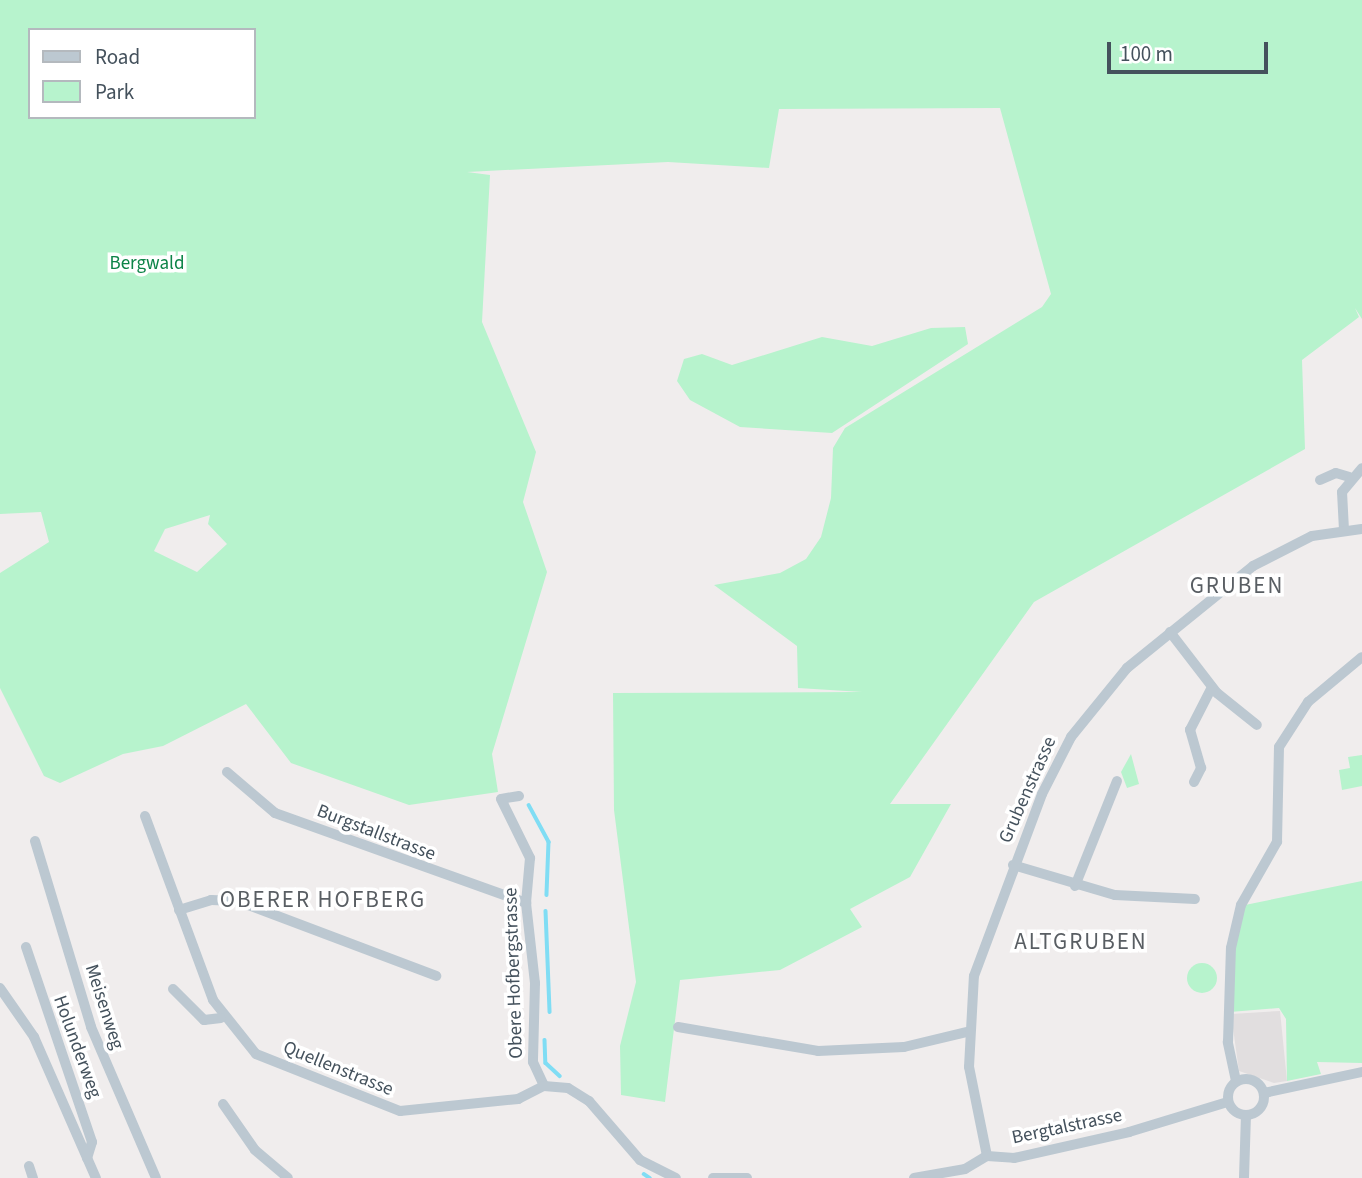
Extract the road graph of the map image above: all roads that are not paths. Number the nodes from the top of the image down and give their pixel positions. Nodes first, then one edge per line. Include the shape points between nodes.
1 (1362, 468) edge
2 (1349, 477) junction
3 (1320, 480) dead end
4 (1362, 529) edge
5 (1344, 530) junction
6 (1170, 632) junction
7 (1362, 657) edge
8 (1212, 687) junction
9 (1257, 725) dead end
10 (227, 772) dead end
11 (1117, 781) dead end
12 (1194, 782) dead end
13 (519, 796) dead end
14 (145, 816) dead end
15 (35, 841) dead end
16 (1013, 865) junction
17 (1075, 886) junction
18 (1195, 899) dead end
19 (526, 903) junction
20 (179, 910) junction
21 (26, 947) dead end
22 (436, 976) dead end
23 (0, 988) edge
24 (173, 989) dead end
25 (222, 1018) junction
26 (678, 1027) dead end
27 (967, 1032) junction
28 (1362, 1072) edge
29 (1236, 1081) junction
30 (544, 1086) junction
31 (1264, 1093) junction
32 (1228, 1102) junction
33 (223, 1104) dead end
34 (1246, 1115) junction
35 (988, 1156) junction
36 (87, 1158) junction
37 (29, 1166) dead end
38 (33, 1178) edge
39 (96, 1178) edge
40 (156, 1178) edge
41 (288, 1178) edge
42 (676, 1178) edge
43 (713, 1178) edge
44 (747, 1178) edge
45 (914, 1178) edge
46 (1244, 1178) edge

1 - 2 street
2 - 3 street via 1336,473
2 - 5 street via 1342,492
4 - 5 street, Grubenstrasse
5 - 6 street, Grubenstrasse via 1312,536 1262,561
6 - 8 street
6 - 16 street, Grubenstrasse via 1119,676 1082,720 1051,774
7 - 29 street via 1308,702 1279,747 1277,842 1241,905 1231,948 1228,1042
8 - 9 street
8 - 12 street via 1190,730 1201,768
10 - 19 street, Burgstallstrasse via 275,813 495,897
11 - 17 street
13 - 19 street, Obere Hofbergstrasse via 501,799 528,850
14 - 20 street, Quellenstrasse
15 - 40 street, Meisenweg via 91,1027
16 - 17 street
16 - 27 street, Grubenstrasse via 979,957
17 - 18 street via 1147,899
19 - 30 street, Obere Hofbergstrasse via 535,982 533,1062
20 - 22 street via 211,900 238,901
20 - 25 street, Quellenstrasse
21 - 36 street, Holunderweg via 92,1142
23 - 36 street via 34,1037
24 - 25 street via 204,1020
25 - 30 street, Quellenstrasse via 257,1054 382,1108 416,1112 518,1099
26 - 27 street via 818,1051 904,1047
27 - 35 street, Grubenstrasse
28 - 31 street
29 - 31 street via 1253,1080
29 - 32 street
30 - 42 street via 579,1093 640,1160
31 - 34 street via 1260,1108
32 - 34 street
32 - 35 street, Bergtalstrasse via 1065,1147
33 - 41 street via 255,1150
34 - 46 street
35 - 45 street, Bergtalstrasse via 965,1169
36 - 39 street
37 - 38 street
43 - 44 street

